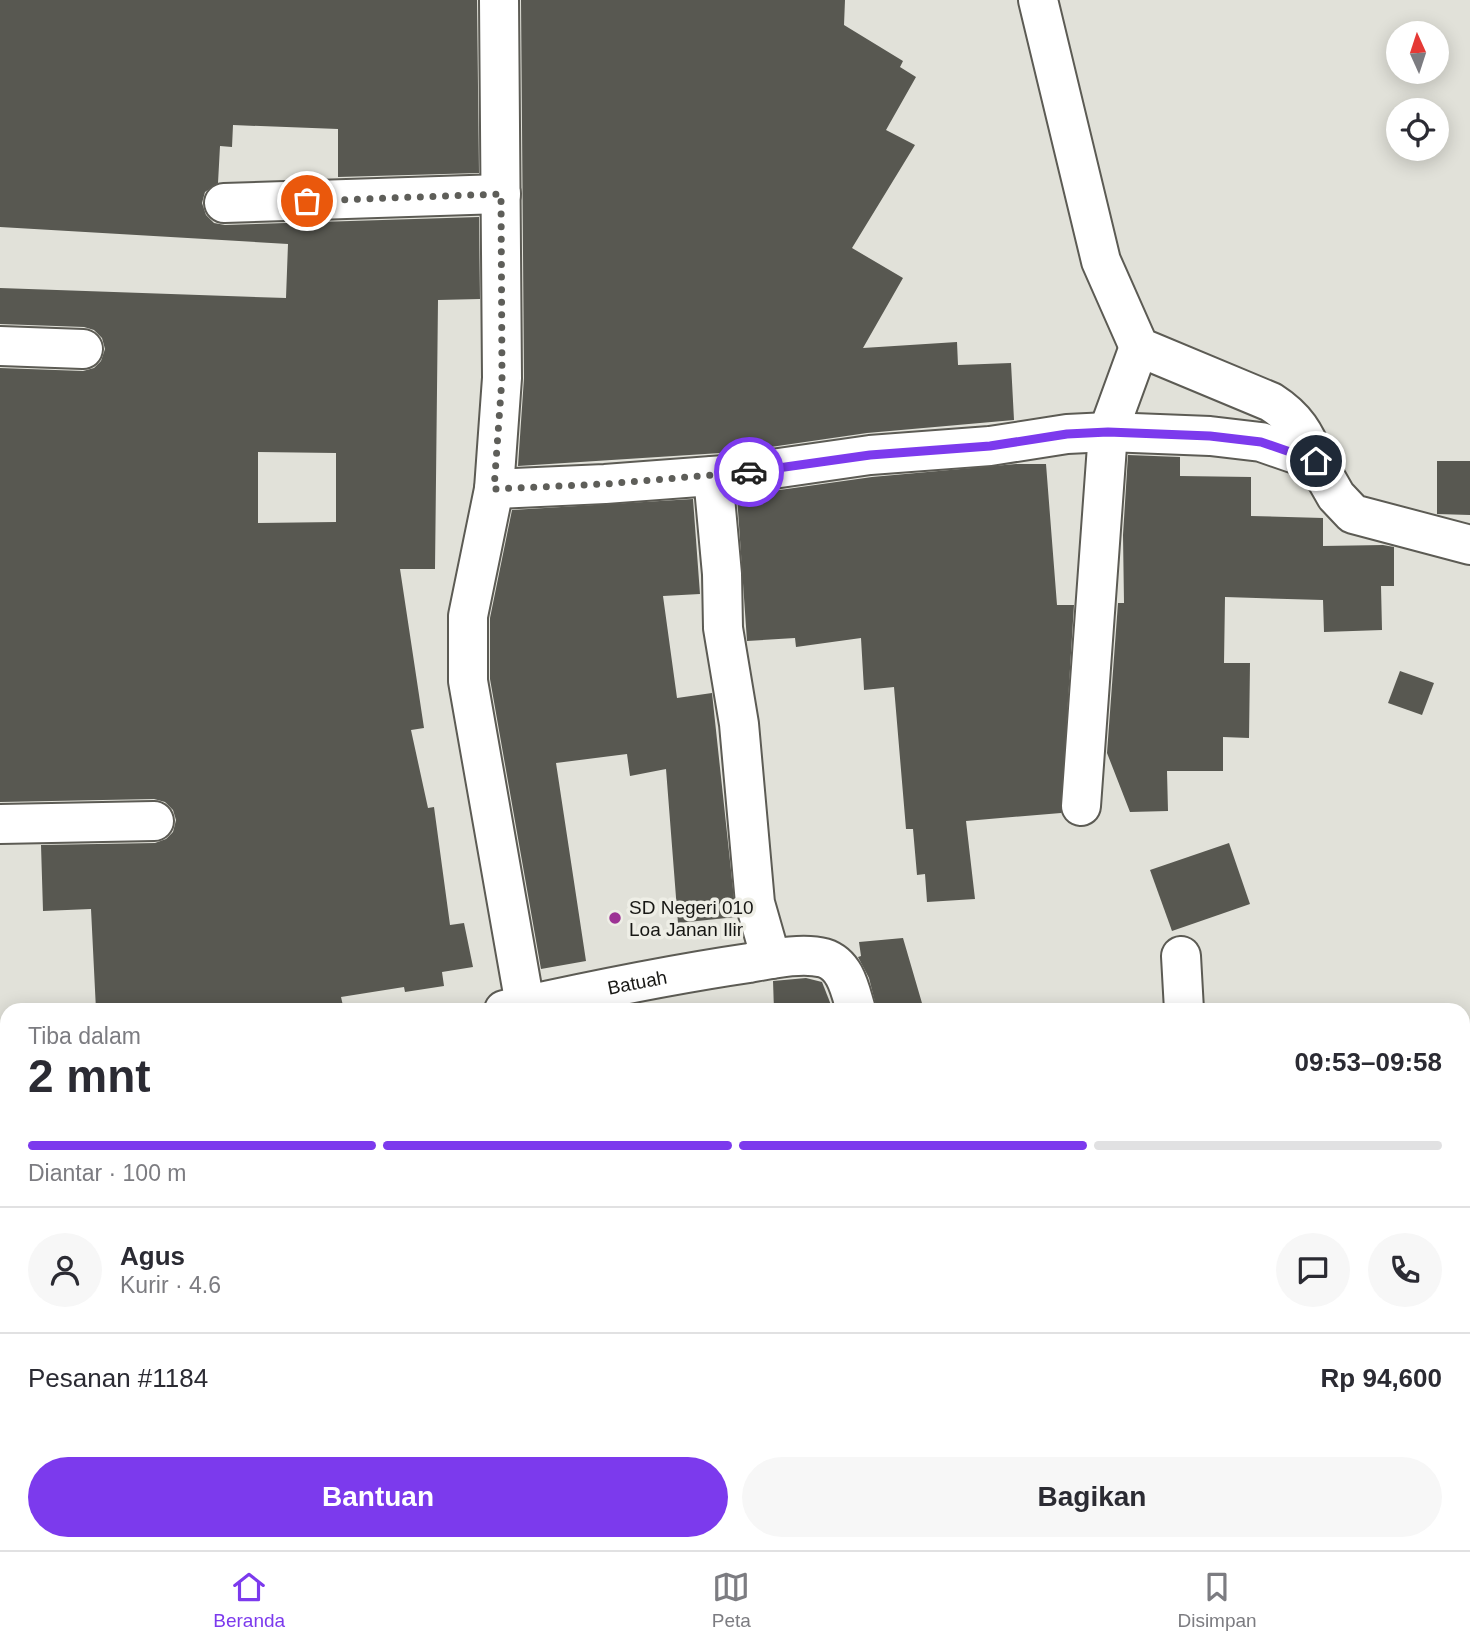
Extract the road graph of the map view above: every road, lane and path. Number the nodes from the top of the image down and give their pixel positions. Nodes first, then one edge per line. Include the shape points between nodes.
1 (499, 0) edge
2 (1038, 0) edge
3 (501, 194) junction
4 (225, 204) dead end
5 (0, 346) edge
6 (1139, 348) junction
7 (83, 349) dead end
8 (1108, 432) junction
9 (1316, 461) junction
10 (713, 475) junction
11 (494, 489) junction
12 (1470, 545) edge
13 (1081, 806) dead end
14 (154, 821) dead end
15 (0, 824) edge
16 (1181, 956) dead end
17 (771, 960) junction
18 (514, 1003) edge
19 (568, 1003) edge
20 (854, 1003) edge
21 (1184, 1003) edge

1 - 3 street
2 - 6 street via 1101,261
3 - 4 street
3 - 11 street via 502,378
5 - 7 street
6 - 8 street
6 - 9 street via 1279,407 1304,430
8 - 9 street via 1261,442
8 - 10 street
8 - 13 street
9 - 12 street via 1336,496 1353,514
10 - 11 street
10 - 17 street via 723,628 739,724 755,903
11 - 18 street via 468,616 468,681
14 - 15 street
16 - 21 street
17 - 19 street, Batuah via 694,971
17 - 20 street, Batuah via 822,957 847,978

